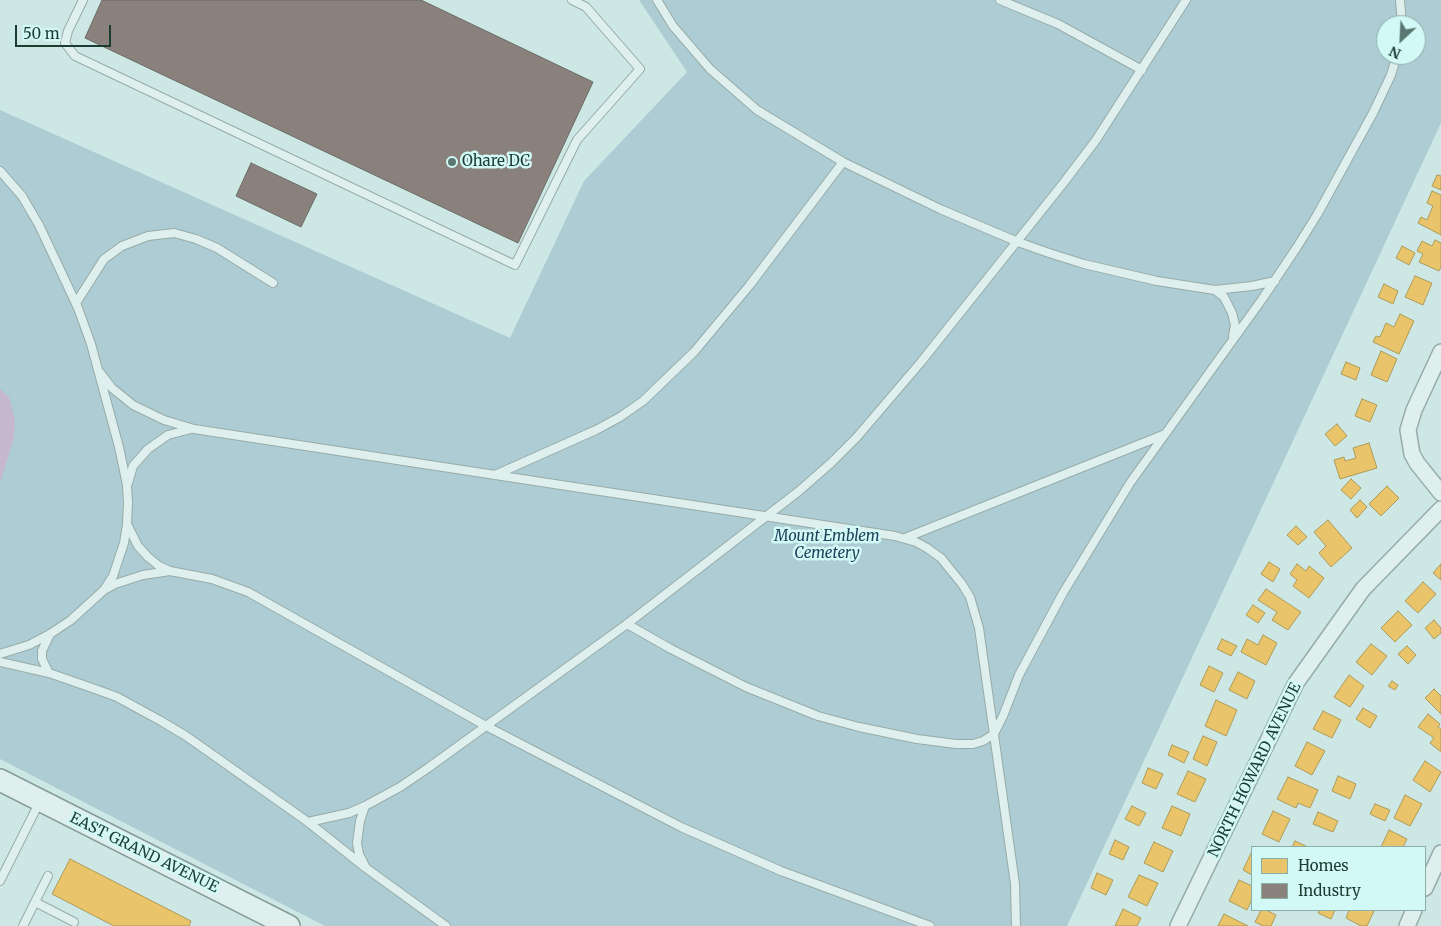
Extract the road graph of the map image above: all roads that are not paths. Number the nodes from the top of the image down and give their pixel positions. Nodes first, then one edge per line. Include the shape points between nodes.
1 (83, 0) edge
2 (572, 0) edge
3 (657, 0) edge
4 (1000, 0) edge
5 (1186, 0) edge
6 (1400, 0) edge
7 (1401, 15) edge
8 (1394, 65) edge
9 (1142, 70) junction
10 (843, 162) junction
11 (0, 171) edge
12 (1018, 242) junction
13 (1275, 281) junction
14 (273, 283) dead end
15 (1215, 290) junction
16 (76, 303) junction
17 (1232, 340) junction
18 (1441, 352) edge
19 (98, 370) junction
20 (194, 429) junction
21 (1163, 435) junction
22 (495, 475) junction
23 (127, 485) junction
24 (1441, 493) edge
25 (1441, 509) edge
26 (766, 516) junction
27 (127, 524) junction
28 (905, 538) junction
29 (170, 571) junction
30 (104, 590) junction
31 (627, 624) junction
32 (50, 634) junction
33 (0, 654) edge
34 (0, 662) edge
35 (49, 673) junction
36 (486, 726) junction
37 (994, 734) junction
38 (0, 780) edge
39 (40, 801) junction
40 (366, 806) junction
41 (308, 822) junction
42 (1441, 853) edge
43 (366, 868) junction
44 (48, 876) dead end
45 (0, 881) edge
46 (1426, 886) edge
47 (35, 902) junction
48 (1414, 911) edge
49 (74, 922) dead end
50 (23, 926) edge
51 (289, 926) edge
52 (446, 926) edge
53 (930, 926) edge
54 (1016, 926) edge
55 (1178, 926) edge
56 (1407, 926) edge

1 - 2 lane via 65,43 75,56 515,265 577,140 640,69 586,7
3 - 10 lane via 690,47 731,88 757,110
4 - 9 lane via 1058,24
5 - 9 lane
6 - 7 lane
8 - 13 lane via 1373,113 1317,215
9 - 12 lane via 1096,140
10 - 12 lane
10 - 22 lane via 749,286 694,352 643,401 596,430
11 - 16 lane via 22,196 39,225
12 - 15 lane via 1101,268
12 - 26 lane via 916,369 856,437 831,463
13 - 15 lane
13 - 17 lane
14 - 16 lane via 217,248 174,233 148,236 122,246 104,260
15 - 17 lane via 1224,297 1232,313 1235,325
16 - 19 lane
17 - 21 lane
18 - 24 street via 1408,430 1412,454
19 - 20 lane via 112,388 133,405 164,420
19 - 23 lane
20 - 22 lane
20 - 23 lane via 168,435 148,449 133,466
21 - 28 lane
21 - 37 lane via 1063,594 1019,675
22 - 26 lane
23 - 27 lane
25 - 55 street, NORTH HOWARD AVENUE via 1363,589 1296,683
26 - 28 lane
26 - 31 lane
27 - 29 lane via 138,546 154,562
27 - 30 lane via 113,576
28 - 37 lane via 940,558 970,597 979,628
29 - 30 lane via 143,575
29 - 36 lane via 212,579 248,592
30 - 32 lane
31 - 36 lane
31 - 37 lane via 746,687 818,716 917,739 956,744 973,744
32 - 33 lane
32 - 35 lane via 42,651
34 - 35 lane
35 - 41 lane via 117,697 161,721
36 - 40 lane via 400,787
36 - 53 lane via 681,827 780,871
37 - 54 lane via 1015,884
38 - 39 main road, EAST GRAND AVENUE
39 - 45 lane
39 - 51 main road, EAST GRAND AVENUE
40 - 41 lane
40 - 43 lane via 357,843
41 - 43 lane
42 - 46 street
43 - 52 lane
44 - 47 lane
47 - 49 lane
47 - 50 lane
48 - 56 street

